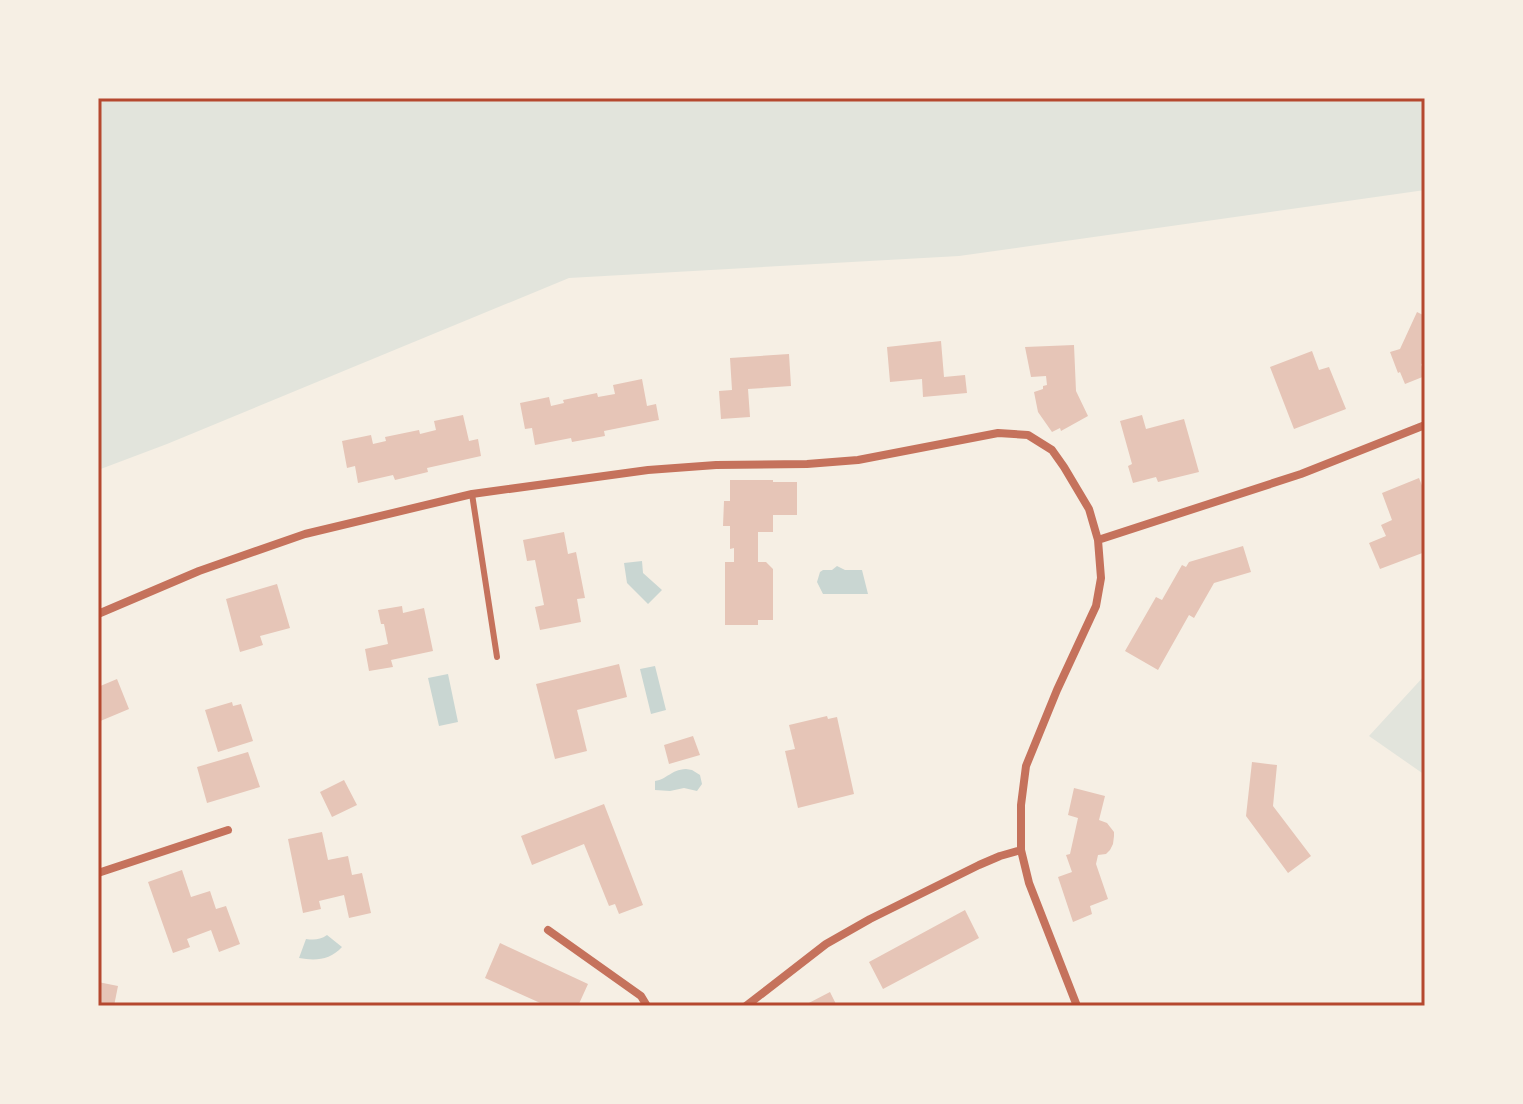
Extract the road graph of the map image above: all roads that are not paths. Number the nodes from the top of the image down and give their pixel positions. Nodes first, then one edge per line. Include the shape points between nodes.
1 (1425, 425) edge
2 (472, 494) junction
3 (1098, 540) junction
4 (98, 614) edge
5 (497, 657) dead end
6 (228, 830) dead end
7 (1021, 850) junction
8 (98, 873) edge
9 (548, 930) dead end
10 (647, 1006) edge
11 (746, 1006) edge
12 (1077, 1006) edge

1 - 3 street via 1301,474
2 - 3 street via 648,470 858,460 998,433 1028,435 1052,450 1064,467 1089,509
2 - 4 street via 305,534
2 - 5 lane
3 - 7 street via 1101,578 1096,606 1026,766
6 - 8 street
7 - 11 street via 870,919 826,944
7 - 12 street
9 - 10 street via 641,996

